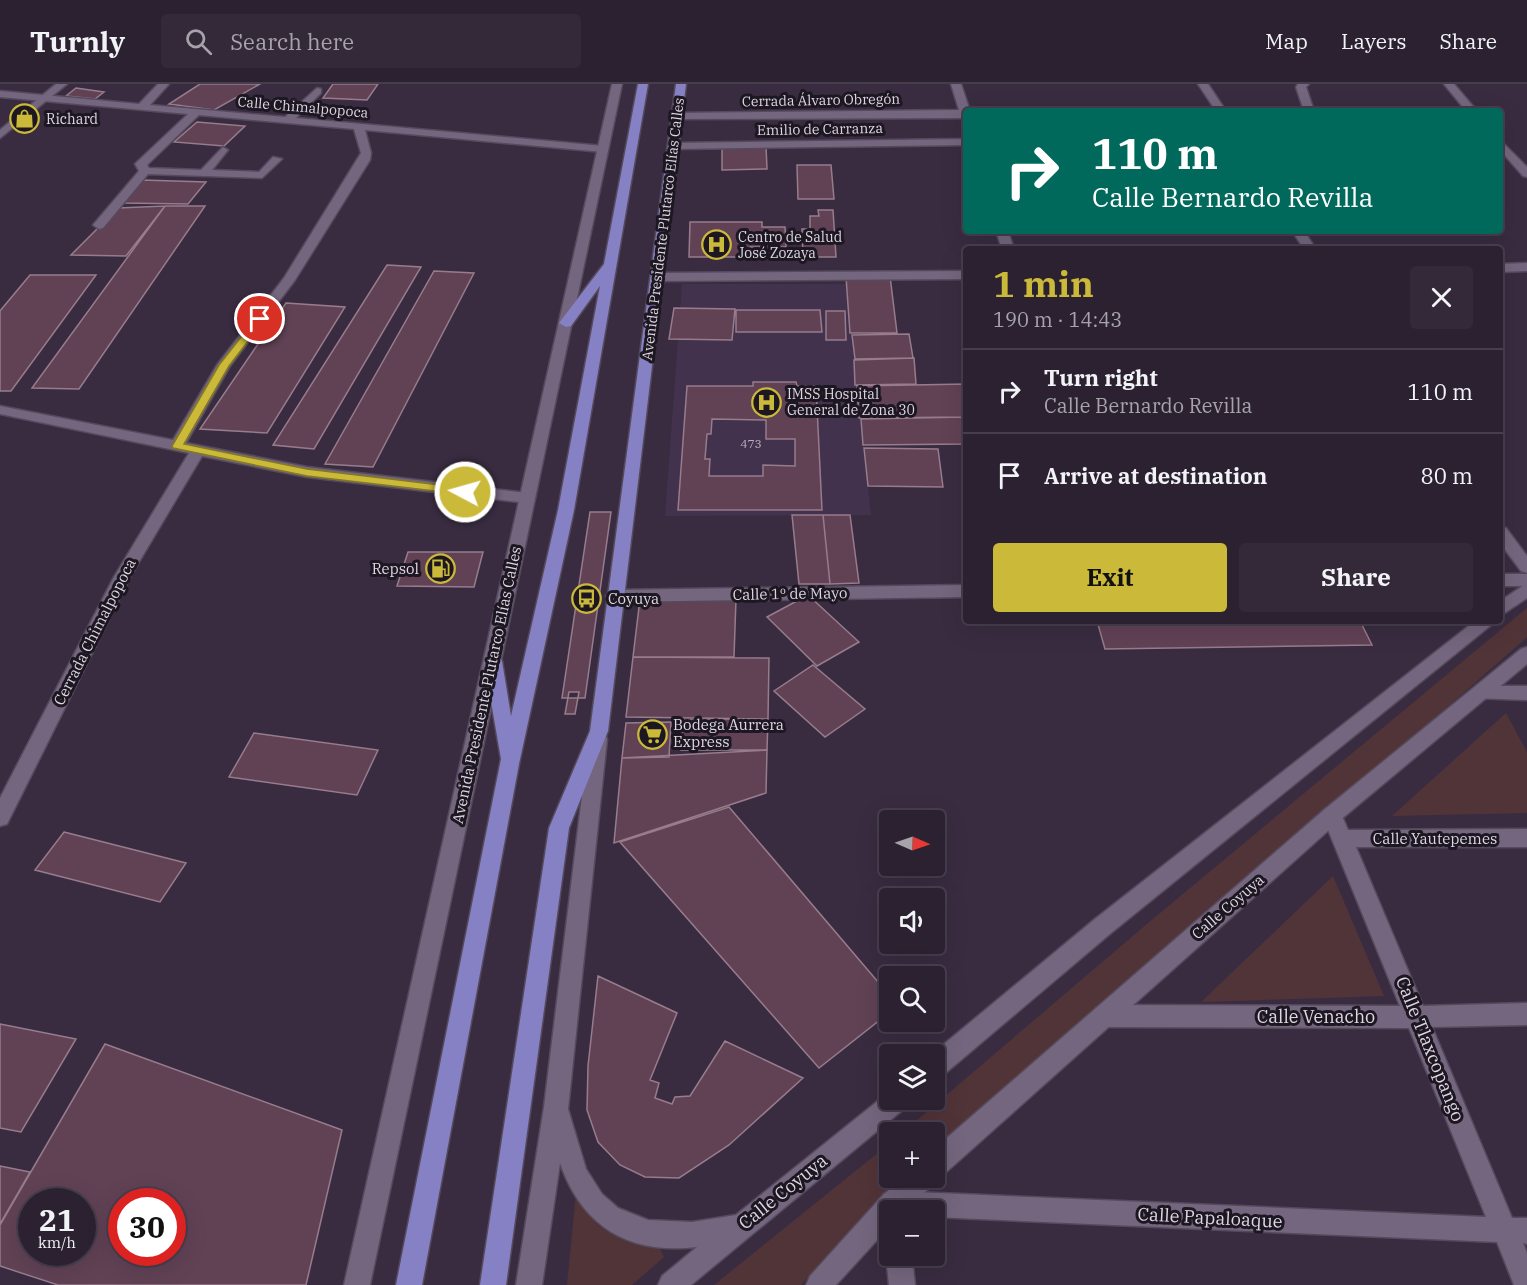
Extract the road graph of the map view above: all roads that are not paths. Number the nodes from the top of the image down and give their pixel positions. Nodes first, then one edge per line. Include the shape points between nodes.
1 (62, 84) edge
2 (164, 84) edge
3 (618, 84) edge
4 (643, 84) edge
5 (681, 84) edge
6 (956, 84) edge
7 (1203, 84) edge
8 (1304, 84) edge
9 (1449, 84) edge
10 (317, 91) dead end
11 (0, 94) edge
12 (42, 98) junction
13 (142, 107) junction
14 (964, 108) edge
15 (1219, 108) edge
16 (1308, 108) edge
17 (1469, 108) edge
18 (196, 112) junction
19 (963, 114) edge
20 (677, 116) junction
21 (288, 120) junction
22 (359, 127) junction
23 (0, 135) edge
24 (963, 142) edge
25 (674, 146) junction
26 (1503, 146) edge
27 (603, 149) junction
28 (223, 150) dead end
29 (277, 159) dead end
30 (146, 171) junction
31 (204, 173) junction
32 (1527, 174) edge
33 (99, 225) dead end
34 (611, 263) junction
35 (1527, 267) edge
36 (1503, 268) edge
37 (963, 275) edge
38 (658, 277) junction
39 (566, 322) junction
40 (0, 410) edge
41 (177, 446) junction
42 (198, 450) junction
43 (527, 498) junction
44 (1503, 536) edge
45 (1527, 567) edge
46 (1503, 580) edge
47 (1527, 580) edge
48 (1527, 589) edge
49 (963, 591) edge
50 (614, 596) junction
51 (1503, 608) edge
52 (1483, 624) edge
53 (1527, 654) edge
54 (493, 661) junction
55 (1480, 693) junction
56 (1527, 693) edge
57 (599, 731) junction
58 (509, 764) junction
59 (1332, 815) junction
60 (0, 818) edge
61 (1527, 838) edge
62 (1343, 839) junction
63 (1527, 1014) edge
64 (1104, 1016) junction
65 (1416, 1017) junction
66 (945, 1059) edge
67 (556, 1107) junction
68 (885, 1110) edge
69 (945, 1156) edge
70 (912, 1188) edge
71 (900, 1200) edge
72 (945, 1209) edge
73 (879, 1222) edge
74 (738, 1228) junction
75 (1516, 1231) edge
76 (900, 1266) edge
77 (1527, 1284) edge
78 (357, 1285) edge
79 (409, 1285) edge
80 (493, 1285) edge
81 (529, 1285) edge
82 (671, 1285) edge
83 (819, 1285) edge
84 (902, 1285) edge

1 - 12 street
2 - 13 street
3 - 27 street, Avenida Presidente Plutarco Elías Calles
4 - 34 main road
5 - 20 main road, Avenida Presidente Plutarco Elías Calles
6 - 14 street
7 - 15 street
8 - 16 street via 1301,87
9 - 17 street
10 - 21 street
11 - 12 street, Calle Chimalpopoca
12 - 13 street, Calle Chimalpopoca
12 - 23 street
13 - 18 street, Calle Chimalpopoca
18 - 21 street, Calle Chimalpopoca
18 - 30 street via 141,164
19 - 20 street, Cerrada Álvaro Obregón
20 - 25 main road, Avenida Presidente Plutarco Elías Calles
21 - 22 street, Calle Chimalpopoca
22 - 27 street, Calle Chimalpopoca
22 - 41 street via 366,153 364,160 289,280 224,365
24 - 25 street, Emilio de Carranza
25 - 38 main road, Avenida Presidente Plutarco Elías Calles
26 - 32 street
27 - 39 street, Avenida Presidente Plutarco Elías Calles
28 - 31 street
29 - 31 street via 262,175
30 - 31 street
30 - 33 street
34 - 39 main road
34 - 58 main road via 566,510
35 - 36 street
37 - 38 street
38 - 50 main road, Avenida Presidente Plutarco Elías Calles
39 - 43 street, Avenida Presidente Plutarco Elías Calles
40 - 41 street
41 - 42 street
42 - 43 street via 358,480
42 - 60 street, Cerrada Chimalpopoca via 122,576
43 - 54 street, Avenida Presidente Plutarco Elías Calles
44 - 45 street
46 - 47 street
48 - 51 street
49 - 50 street, Calle 1º de Mayo
50 - 57 main road, Avenida Presidente Plutarco Elías Calles
52 - 66 street via 1103,926
53 - 55 street, Calle Coyuya
54 - 58 main road
54 - 78 street, Avenida Presidente Plutarco Elías Calles
55 - 56 street
55 - 59 street, Calle Coyuya
57 - 67 street, Avenida Presidente Plutarco Elías Calles
57 - 80 main road, Avenida Presidente Plutarco Elías Calles via 559,828
58 - 79 main road
59 - 62 street, Calle Tlaxcopango
59 - 64 street, Calle Coyuya
61 - 62 street, Calle Yautepemes
62 - 65 street, Calle Tlaxcopango
63 - 65 street, Calle Venacho
64 - 65 street, Calle Venacho
64 - 69 street, Calle Coyuya
65 - 75 street, Calle Tlaxcopango
67 - 74 street via 581,1184 609,1216 627,1227 670,1237
67 - 81 street, Avenida Presidente Plutarco Elías Calles
68 - 74 street, Calle Coyuya
70 - 71 street
72 - 75 street, Calle Papaloaque
73 - 83 street
74 - 82 street, Calle Coyuya
75 - 77 street, Calle Tlaxcopango
76 - 84 street

